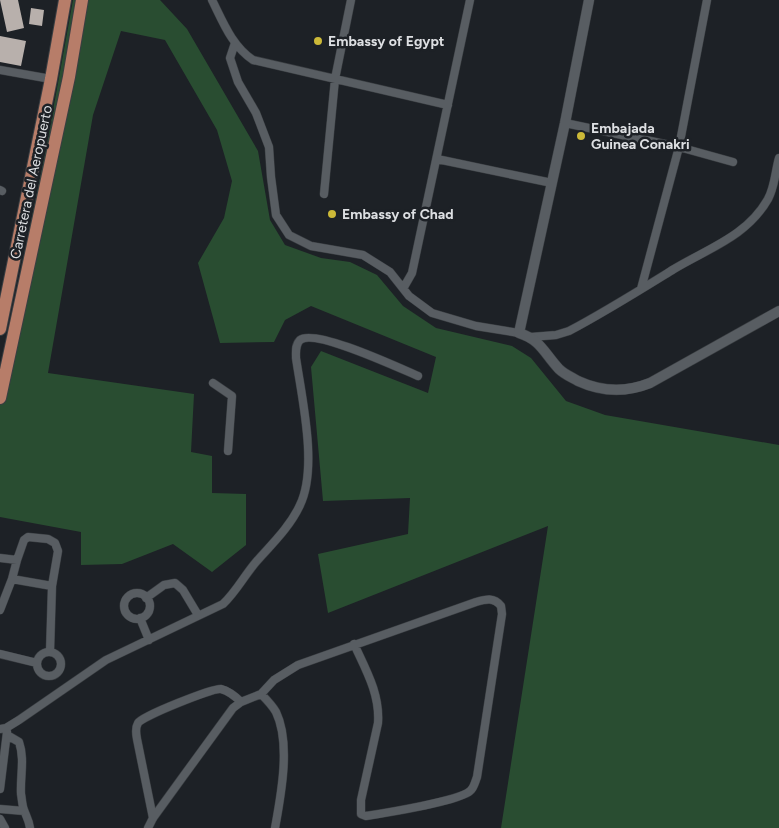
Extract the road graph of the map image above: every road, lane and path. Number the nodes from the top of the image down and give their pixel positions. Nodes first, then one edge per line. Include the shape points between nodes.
1 (65, 0) edge
2 (82, 0) edge
3 (221, 0) edge
4 (351, 0) edge
5 (470, 0) edge
6 (589, 0) edge
7 (707, 0) edge
8 (214, 4) edge
9 (235, 43) junction
10 (0, 70) edge
11 (51, 79) junction
12 (334, 79) junction
13 (448, 105) junction
14 (565, 123) junction
15 (679, 147) junction
16 (779, 158) edge
17 (437, 159) junction
18 (733, 162) dead end
19 (552, 183) junction
20 (324, 194) dead end
21 (26, 205) junction
22 (41, 209) junction
23 (404, 287) junction
24 (641, 289) junction
25 (779, 311) edge
26 (0, 329) edge
27 (519, 333) junction
28 (531, 337) junction
29 (5, 350) edge
30 (418, 376) dead end
31 (213, 384) dead end
32 (0, 398) edge
33 (228, 451) dead end
34 (0, 558) edge
35 (17, 560) junction
36 (12, 579) junction
37 (52, 586) junction
38 (146, 598) junction
39 (0, 610) edge
40 (198, 615) junction
41 (140, 618) junction
42 (149, 640) junction
43 (354, 644) junction
44 (50, 652) junction
45 (0, 654) edge
46 (37, 663) junction
47 (54, 674) junction
48 (66, 686) junction
49 (261, 694) junction
50 (241, 702) junction
51 (4, 731) edge
52 (0, 789) edge
53 (0, 809) edge
54 (24, 811) junction
55 (153, 818) junction
56 (0, 819) edge
57 (6, 828) edge
58 (30, 828) edge
59 (148, 828) edge
60 (275, 828) edge

1 - 11 main road, Carretera del Aeropuerto
2 - 22 main road, Carretera del Aeropuerto
3 - 8 street
4 - 12 street
5 - 13 street
6 - 14 street
7 - 15 street
8 - 9 street
9 - 12 street via 254,60
9 - 23 street via 230,58 238,82 270,147 276,215 289,235 311,246 364,255 390,272
10 - 11 street
11 - 21 main road, Carretera del Aeropuerto
12 - 13 street
12 - 20 street
13 - 17 street
14 - 15 street
14 - 19 street
15 - 18 street
15 - 24 street
16 - 24 street via 768,200 745,227 730,239
17 - 19 street
17 - 23 street via 412,273
19 - 27 street
21 - 22 main road
21 - 26 main road, Carretera del Aeropuerto
22 - 29 main road, Carretera del Aeropuerto
23 - 27 street via 409,296 432,313 476,326
24 - 28 street via 569,331
25 - 28 street via 650,383 622,390 605,390 568,376
27 - 28 street
29 - 32 main road, Carretera del Aeropuerto
30 - 40 street via 336,342 301,339 296,346 296,358 308,445 306,492 300,507 282,532 230,597 223,604
31 - 33 street via 232,396
34 - 35 street
35 - 36 street
35 - 37 street via 28,537 55,543 58,551
36 - 37 street
36 - 39 street
37 - 44 street
38 - 40 street via 164,585 175,584 183,590
38 - 41 street via 147,614
38 - 41 street via 131,594 124,604 128,616
40 - 42 street
41 - 42 street
42 - 48 street via 106,660
43 - 43 street via 372,682 378,713 361,800 362,814 366,816 451,800 470,792 477,777 501,606 492,599 485,599
43 - 49 street via 298,665 274,680
44 - 46 street via 43,654
44 - 47 street via 57,655 60,662 60,669
45 - 46 street
46 - 47 street via 41,673
47 - 48 street
48 - 51 street
49 - 50 street
49 - 60 street via 276,712 281,729 282,790
50 - 55 street via 217,728
50 - 55 street via 226,691 215,690 153,713 138,723 137,738
51 - 52 street
51 - 54 street via 19,742 23,755 21,791
53 - 54 street
54 - 58 street
55 - 59 street
56 - 57 street

